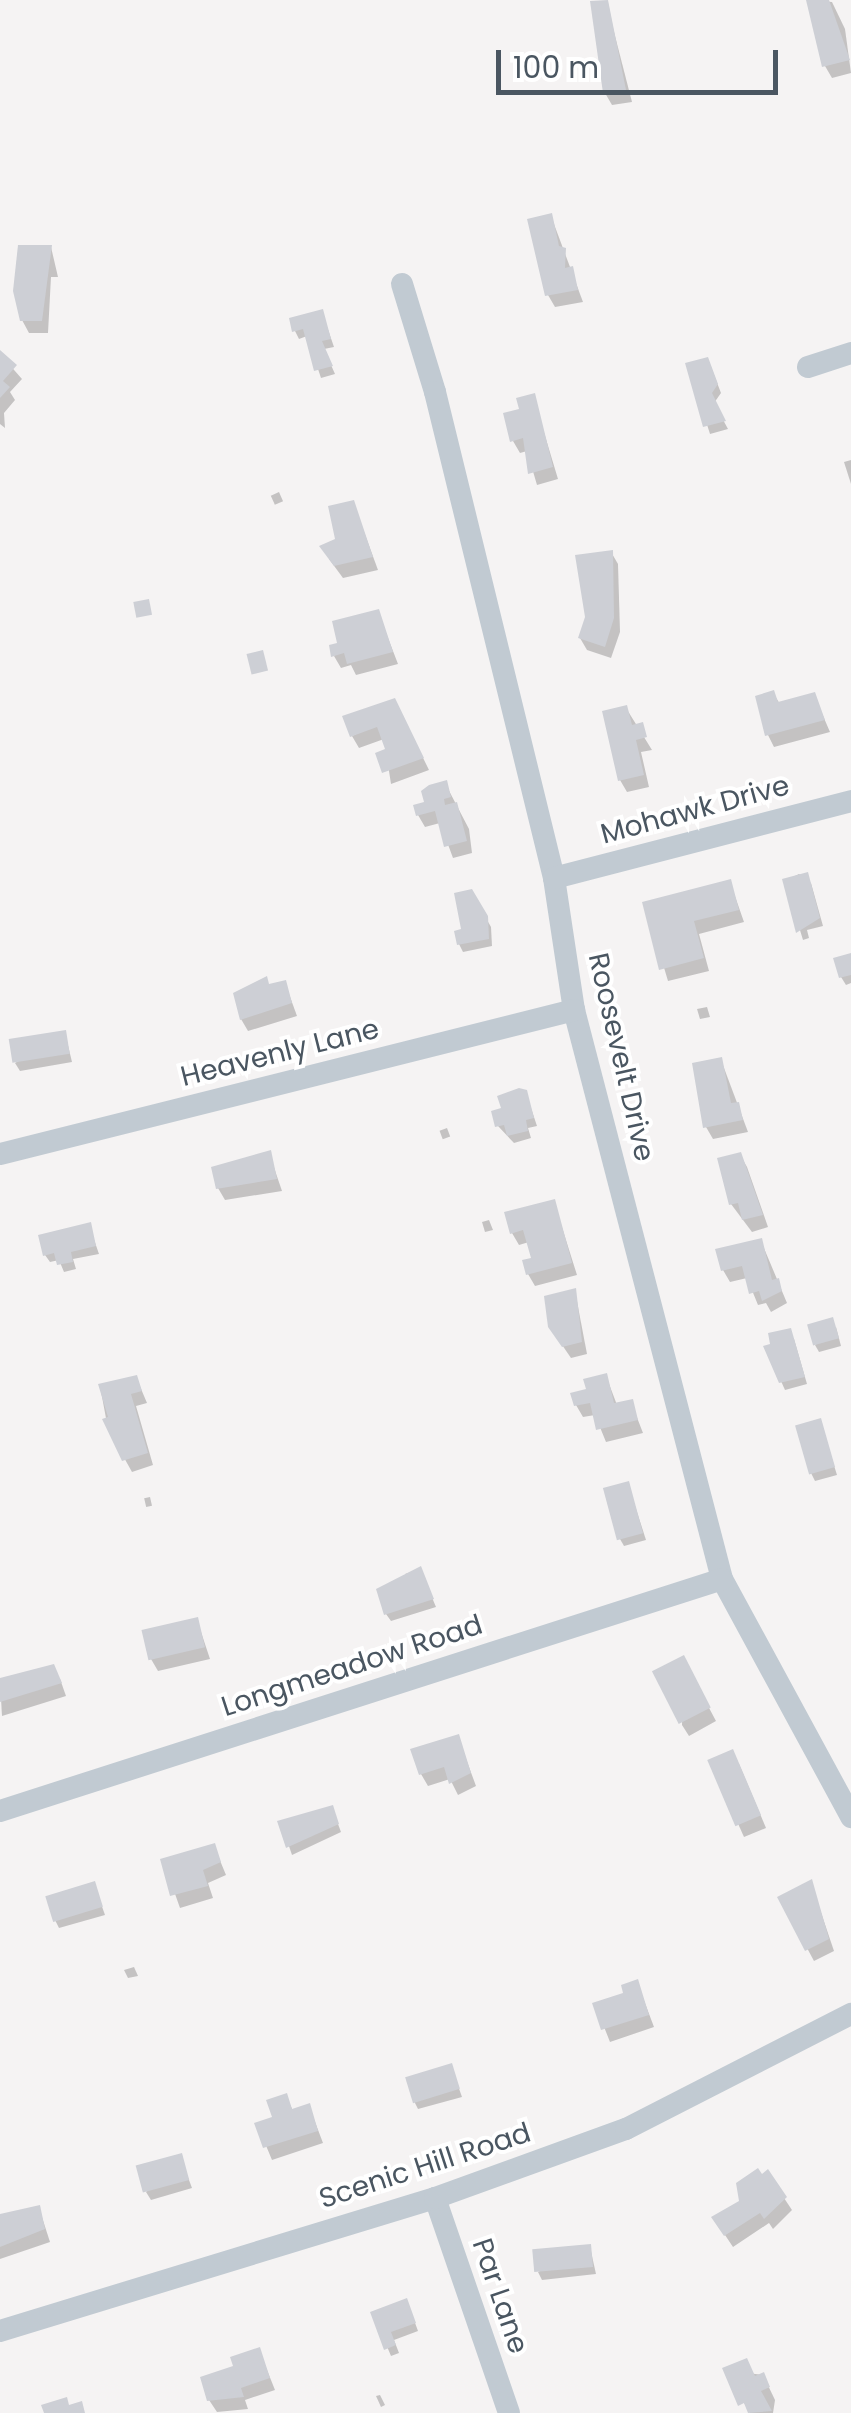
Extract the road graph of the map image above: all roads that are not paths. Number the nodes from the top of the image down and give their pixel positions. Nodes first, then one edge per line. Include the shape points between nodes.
1 (402, 284) dead end
2 (851, 353) edge
3 (808, 367) dead end
4 (851, 801) edge
5 (554, 878) junction
6 (574, 1010) junction
7 (0, 1154) edge
8 (722, 1579) junction
9 (0, 1811) edge
10 (851, 1817) edge
11 (851, 2014) edge
12 (435, 2198) junction
13 (0, 2331) edge
14 (509, 2413) edge

1 - 5 street, Roosevelt Drive via 435,392
2 - 3 street
4 - 5 street, Mohawk Drive
5 - 6 street, Roosevelt Drive
6 - 7 street, Heavenly Lane
6 - 8 street, Roosevelt Drive
8 - 9 street, Longmeadow Road
8 - 10 street, Roosevelt Drive
11 - 12 street, Scenic Hill Road via 626,2129
12 - 13 street, Scenic Hill Road
12 - 14 street, Par Lane

